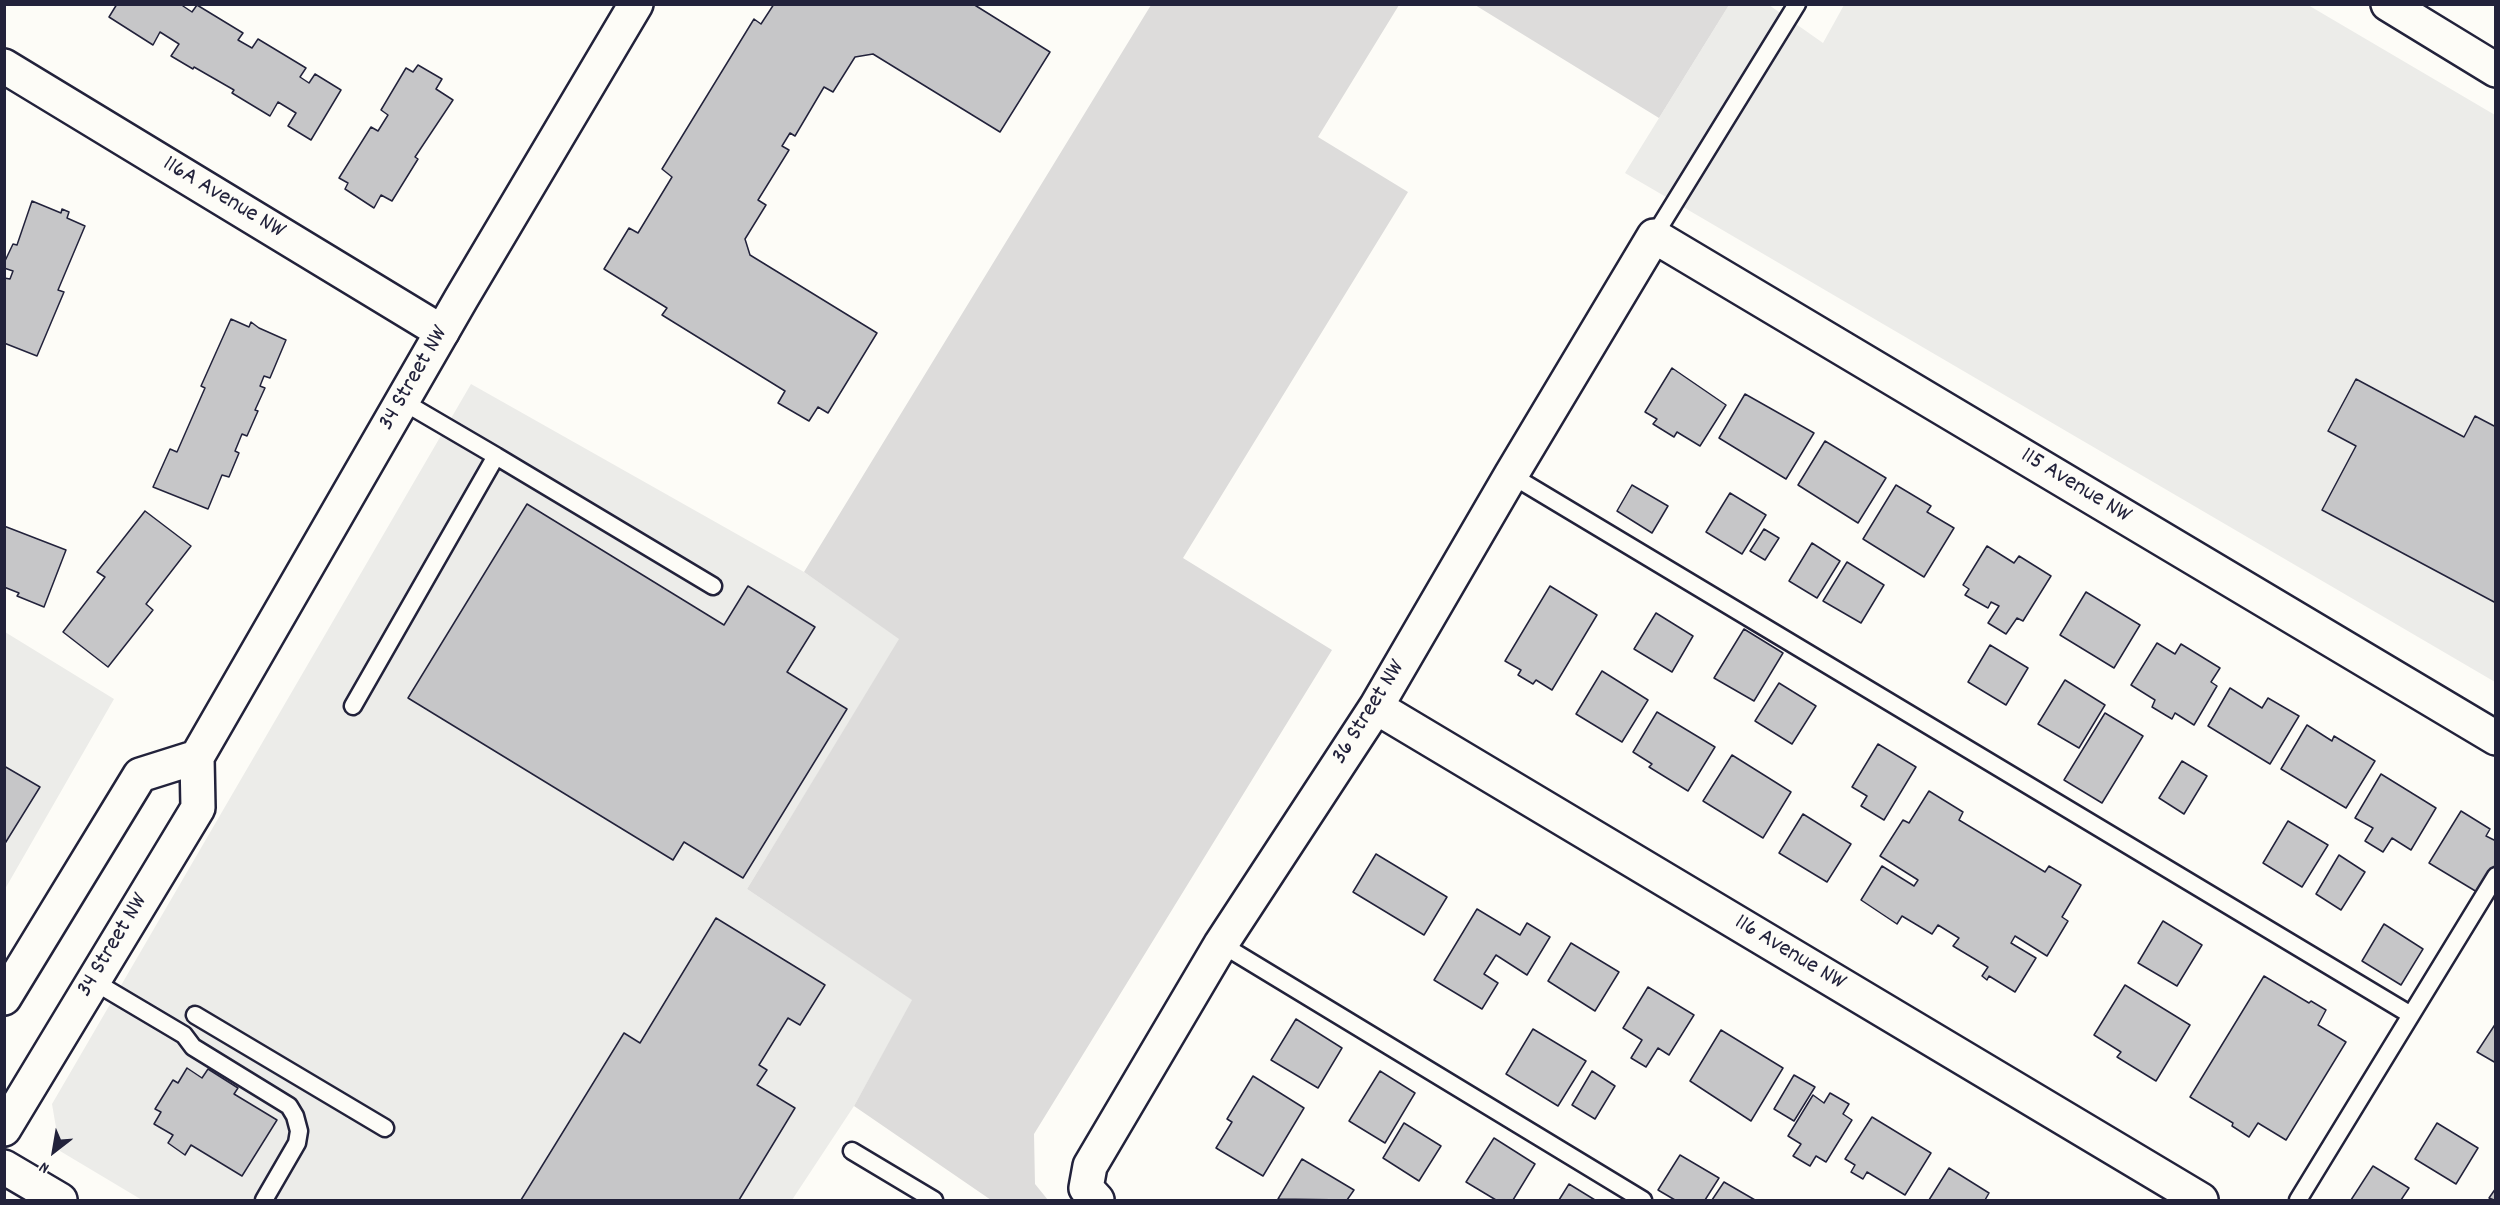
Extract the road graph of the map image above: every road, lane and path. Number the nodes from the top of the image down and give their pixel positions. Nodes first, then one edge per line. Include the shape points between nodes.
1 (636, 4) edge
2 (1797, 4) edge
3 (2388, 4) edge
4 (4, 66) edge
5 (2496, 70) edge
6 (1654, 236) junction
7 (442, 332) junction
8 (402, 401) junction
9 (496, 456) junction
10 (1511, 475) junction
11 (713, 586) dead end
12 (353, 706) dead end
13 (1376, 707) junction
14 (2496, 738) edge
15 (197, 757) junction
16 (2496, 876) edge
17 (1221, 944) junction
18 (93, 981) junction
19 (4, 998) edge
20 (195, 1015) dead end
21 (2411, 1015) junction
22 (385, 1128) dead end
23 (4, 1129) edge
24 (852, 1151) dead end
25 (4, 1167) edge
26 (1092, 1194) edge
27 (60, 1200) edge
28 (264, 1200) edge
29 (934, 1200) edge
30 (1643, 1200) edge
31 (2201, 1200) edge
32 (2298, 1200) edge

1 - 7 street, 34 Street NW
2 - 6 lane
3 - 5 street
4 - 7 street, 116A Avenue NW
6 - 10 street, 36 Street NW
6 - 14 street, 115 Avenue NW
7 - 8 street, 34 Street NW
8 - 9 lane
8 - 15 street, 34 Street NW
9 - 11 lane
9 - 12 lane
10 - 13 street, 36 Street NW
10 - 21 lane
13 - 17 street, 36 Street NW
13 - 31 street, 116 Avenue NW
15 - 18 street, 34 Street NW via 198,808
15 - 19 street via 140,775
16 - 21 lane
17 - 26 street, 36 Street NW via 1090,1166
17 - 30 lane
18 - 23 street, 34 Street NW
18 - 28 lane via 184,1035 193,1047 289,1106 299,1131 297,1143
20 - 22 lane
21 - 32 lane
24 - 29 lane
25 - 27 street

